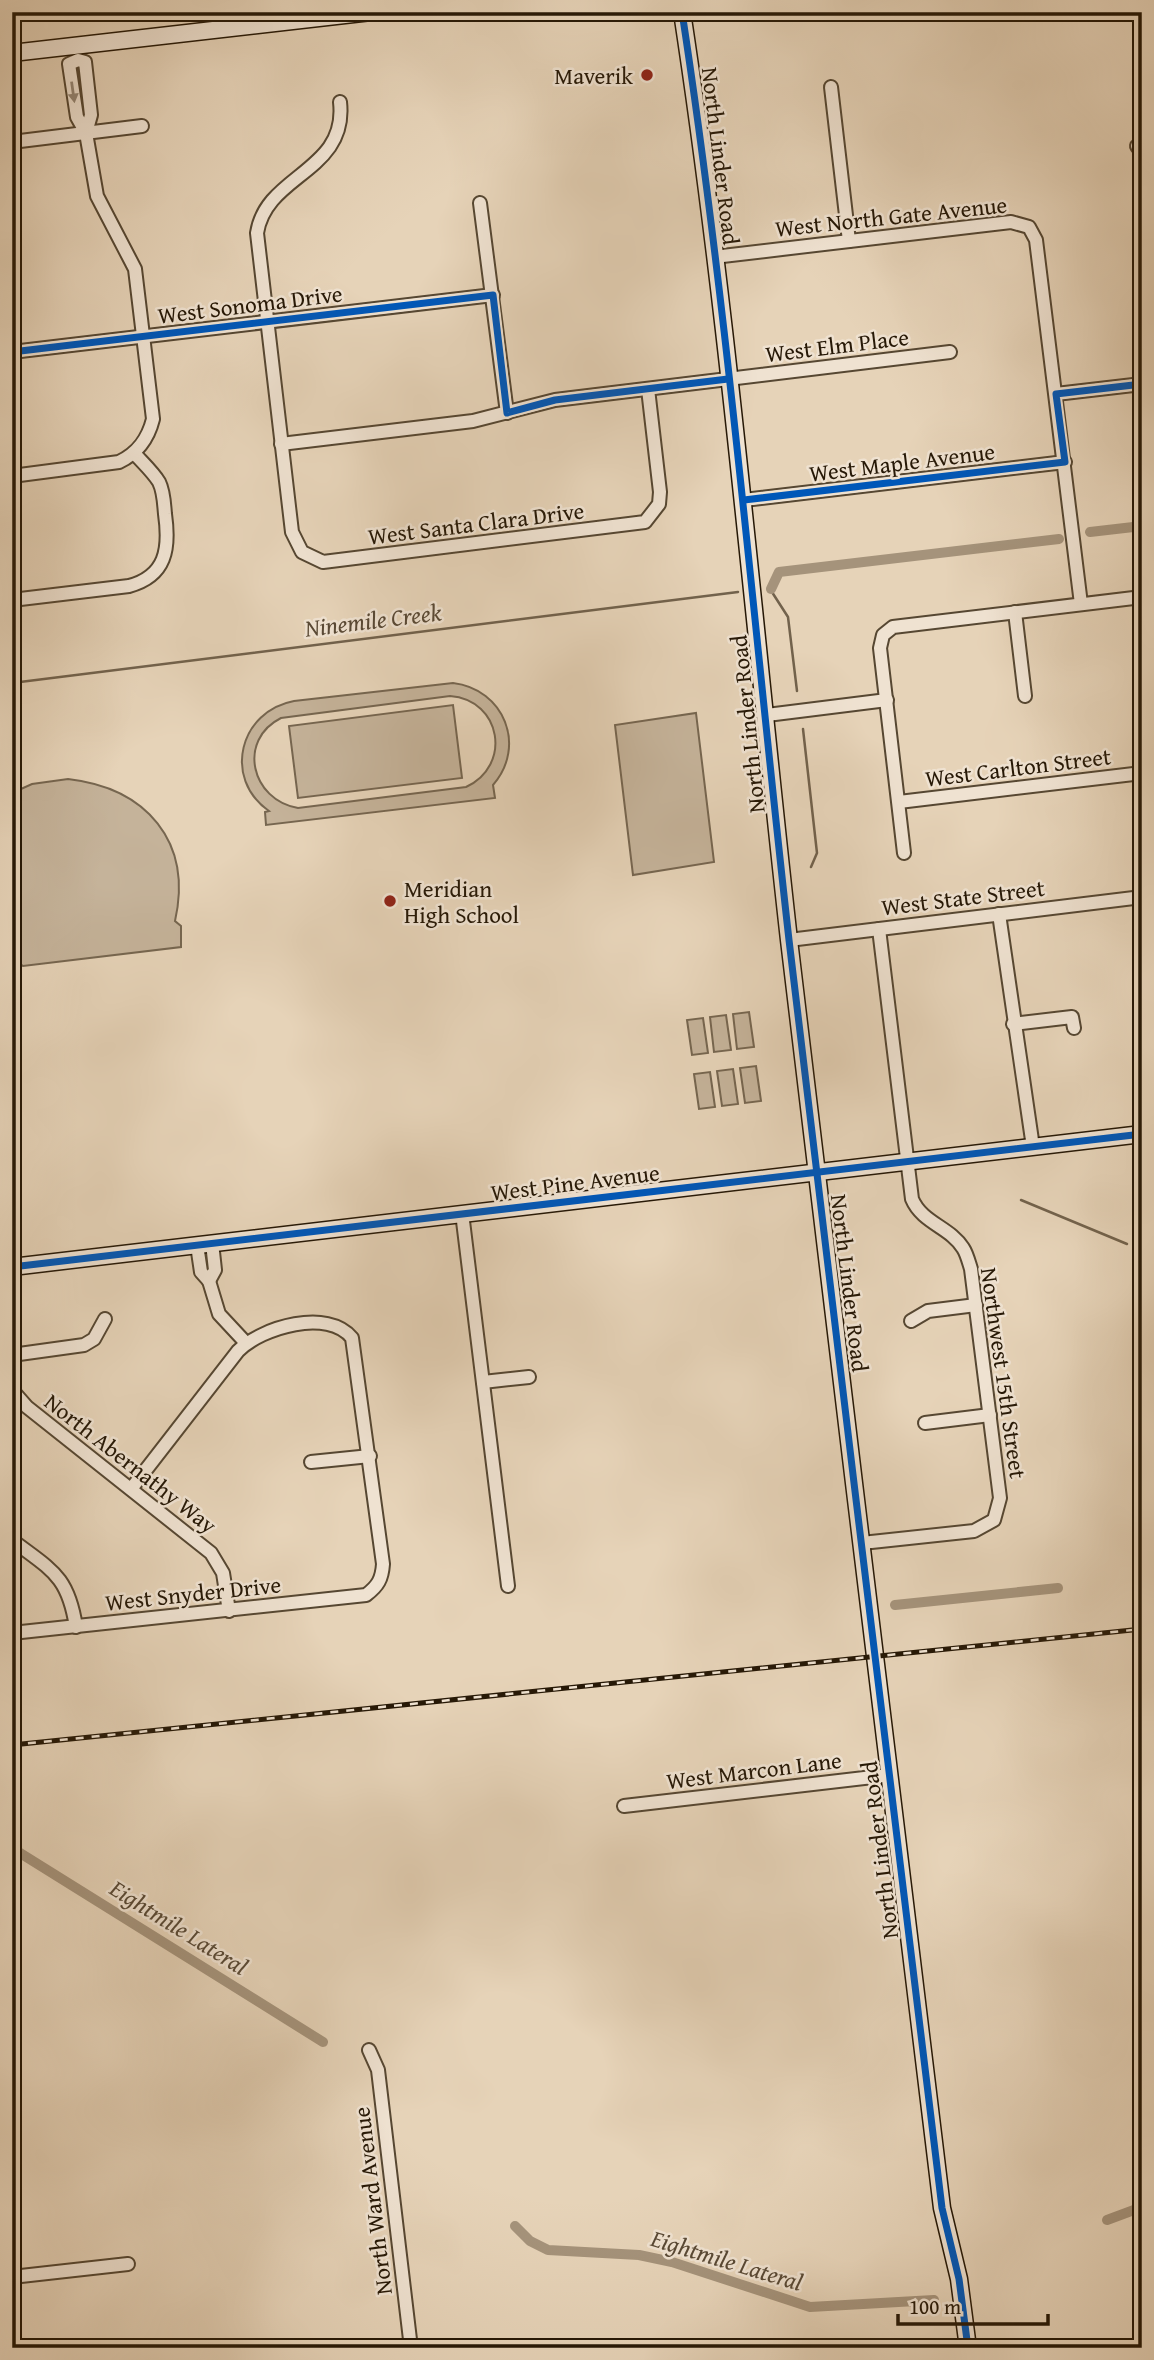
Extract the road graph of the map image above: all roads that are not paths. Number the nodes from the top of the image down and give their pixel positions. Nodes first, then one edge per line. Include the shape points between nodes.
1 (371, 12) edge
2 (682, 12) edge
3 (227, 19) edge
4 (77, 52) junction
5 (12, 53) edge
6 (831, 88) dead end
7 (340, 102) dead end
8 (142, 126) dead end
9 (86, 133) junction
10 (12, 142) edge
11 (480, 203) dead end
12 (849, 241) junction
13 (714, 257) junction
14 (493, 295) junction
15 (267, 322) junction
16 (145, 336) junction
17 (12, 352) edge
18 (950, 352) dead end
19 (728, 379) junction
20 (1142, 384) edge
21 (648, 389) junction
22 (1056, 394) junction
23 (507, 413) junction
24 (281, 444) junction
25 (134, 453) junction
26 (1065, 462) junction
27 (12, 476) edge
28 (744, 500) junction
29 (1142, 597) edge
30 (12, 600) edge
31 (1082, 604) junction
32 (1015, 612) junction
33 (1025, 696) dead end
34 (887, 701) junction
35 (767, 715) junction
36 (1142, 773) edge
37 (899, 802) junction
38 (904, 853) dead end
39 (1142, 897) edge
40 (999, 914) junction
41 (879, 929) junction
42 (789, 940) junction
43 (1013, 1024) junction
44 (1074, 1028) dead end
45 (1142, 1134) edge
46 (1033, 1147) junction
47 (908, 1163) junction
48 (817, 1173) junction
49 (462, 1213) junction
50 (205, 1244) junction
51 (12, 1267) edge
52 (976, 1305) junction
53 (105, 1319) dead end
54 (911, 1321) dead end
55 (246, 1343) junction
56 (12, 1355) edge
57 (529, 1377) dead end
58 (483, 1382) junction
59 (12, 1390) edge
60 (990, 1415) junction
61 (925, 1423) dead end
62 (370, 1456) junction
63 (311, 1462) dead end
64 (131, 1489) junction
65 (12, 1540) edge
66 (862, 1543) junction
67 (508, 1586) dead end
68 (229, 1611) junction
69 (76, 1627) junction
70 (12, 1633) edge
71 (890, 1775) junction
72 (624, 1806) dead end
73 (369, 2050) dead end
74 (128, 2264) dead end
75 (12, 2277) edge
76 (411, 2348) edge
77 (968, 2348) edge

1 - 3 main road
2 - 13 main road, North Linder Road
3 - 4 main road
4 - 5 main road
4 - 9 street via 85,62 90,115
6 - 12 street
7 - 15 street via 337,137 309,171 270,201 258,221
8 - 9 street
9 - 10 street
9 - 16 street via 97,196 135,269
11 - 14 street
12 - 13 street, West North Gate Avenue
12 - 22 street, West North Gate Avenue via 1011,222 1029,227 1036,240
13 - 19 main road, North Linder Road
14 - 15 street, West Sonoma Drive
14 - 23 street
15 - 16 street, West Sonoma Drive
15 - 24 street
16 - 17 street, West Sonoma Drive
16 - 25 street via 153,419
18 - 19 street, West Elm Place
19 - 21 street, West Elm Place
19 - 28 main road, North Linder Road
20 - 22 street
21 - 23 street, West Elm Place via 555,400
21 - 24 street, West Santa Clara Drive via 660,492 654,514 634,525 323,562 302,552 292,532
22 - 26 street
23 - 24 street, West Elm Place
25 - 27 street via 107,465
25 - 30 street via 163,492 168,548 159,569 129,586
26 - 28 street, West Maple Avenue
26 - 31 street
28 - 35 main road, North Linder Road
29 - 31 street
31 - 32 street
32 - 33 street
32 - 34 street via 893,627 883,635 880,648
34 - 35 street
34 - 37 street
35 - 42 main road, North Linder Road
36 - 37 street, West Carlton Street
37 - 38 street
39 - 40 street, West State Street
40 - 41 street, West State Street
40 - 43 street
41 - 42 street, West State Street
41 - 47 street, Northwest 15th Street
42 - 48 main road, North Linder Road
43 - 44 street via 1073,1017
43 - 46 street
45 - 46 main road, West Pine Avenue
46 - 47 main road, West Pine Avenue
47 - 48 main road, West Pine Avenue
47 - 52 street, Northwest 15th Street via 913,1215 948,1232 963,1248
48 - 49 main road, West Pine Avenue
48 - 66 main road, North Linder Road
49 - 50 main road, West Pine Avenue
49 - 58 street
50 - 51 main road, West Pine Avenue
50 - 55 street via 201,1272 209,1281 219,1314
52 - 54 street via 928,1311
52 - 60 street, Northwest 15th Street
53 - 56 street via 102,1330 84,1345
55 - 62 street via 278,1329 324,1322 343,1328 355,1348
55 - 64 street
57 - 58 street
58 - 67 street
59 - 64 street, North Abernathy Way via 26,1407
60 - 61 street
60 - 66 street, Northwest 15th Street via 1000,1498 994,1520 974,1531
62 - 63 street
62 - 68 street, West Snyder Drive via 383,1564 376,1587 366,1595
64 - 68 street, North Abernathy Way via 211,1553 223,1573
65 - 69 street via 61,1579 72,1600
66 - 71 main road, North Linder Road
68 - 69 street, West Snyder Drive
69 - 70 street, West Snyder Drive
71 - 72 street, West Marcon Lane
71 - 77 main road, North Linder Road via 942,2208 959,2279
73 - 76 street, North Ward Avenue via 377,2070
74 - 75 street

